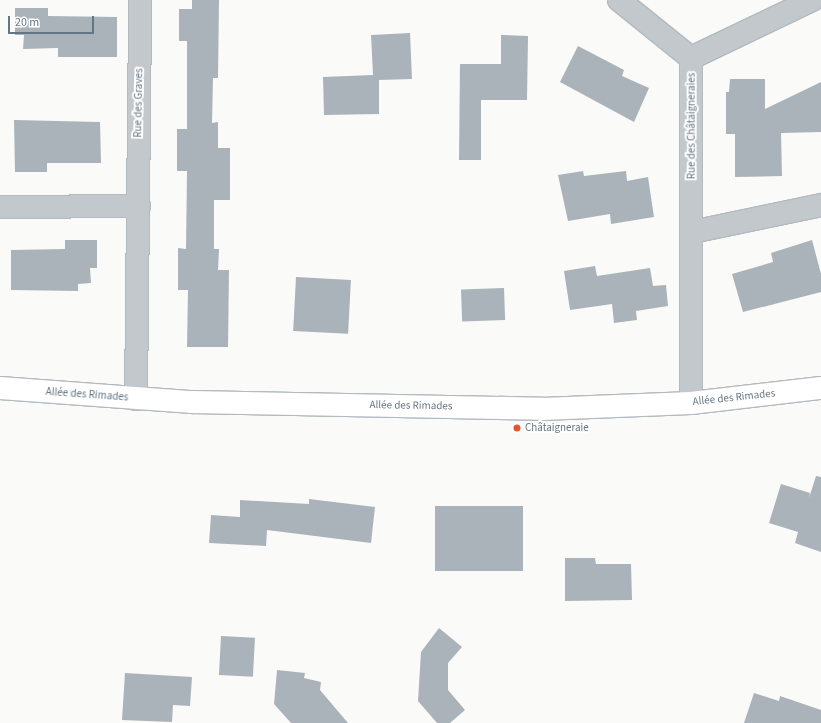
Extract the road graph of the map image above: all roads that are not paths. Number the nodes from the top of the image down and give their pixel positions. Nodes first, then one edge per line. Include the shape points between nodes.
1 (140, 0) edge
2 (619, 0) edge
3 (812, 0) edge
4 (691, 58) junction
5 (821, 205) edge
6 (138, 206) junction
7 (0, 207) edge
8 (692, 232) junction
9 (0, 388) edge
10 (821, 388) edge
11 (136, 399) junction
12 (691, 402) junction

1 - 6 street, Rue des Graves
2 - 4 street
3 - 4 street, Rue des Châtaigneraies
4 - 8 street, Rue des Châtaigneraies
5 - 8 street
6 - 7 street
6 - 11 street, Rue des Graves
8 - 12 street, Rue des Châtaigneraies
9 - 11 main road, Allée des Rimades
10 - 12 main road, Allée des Rimades
11 - 12 main road, Allée des Rimades via 542,409

